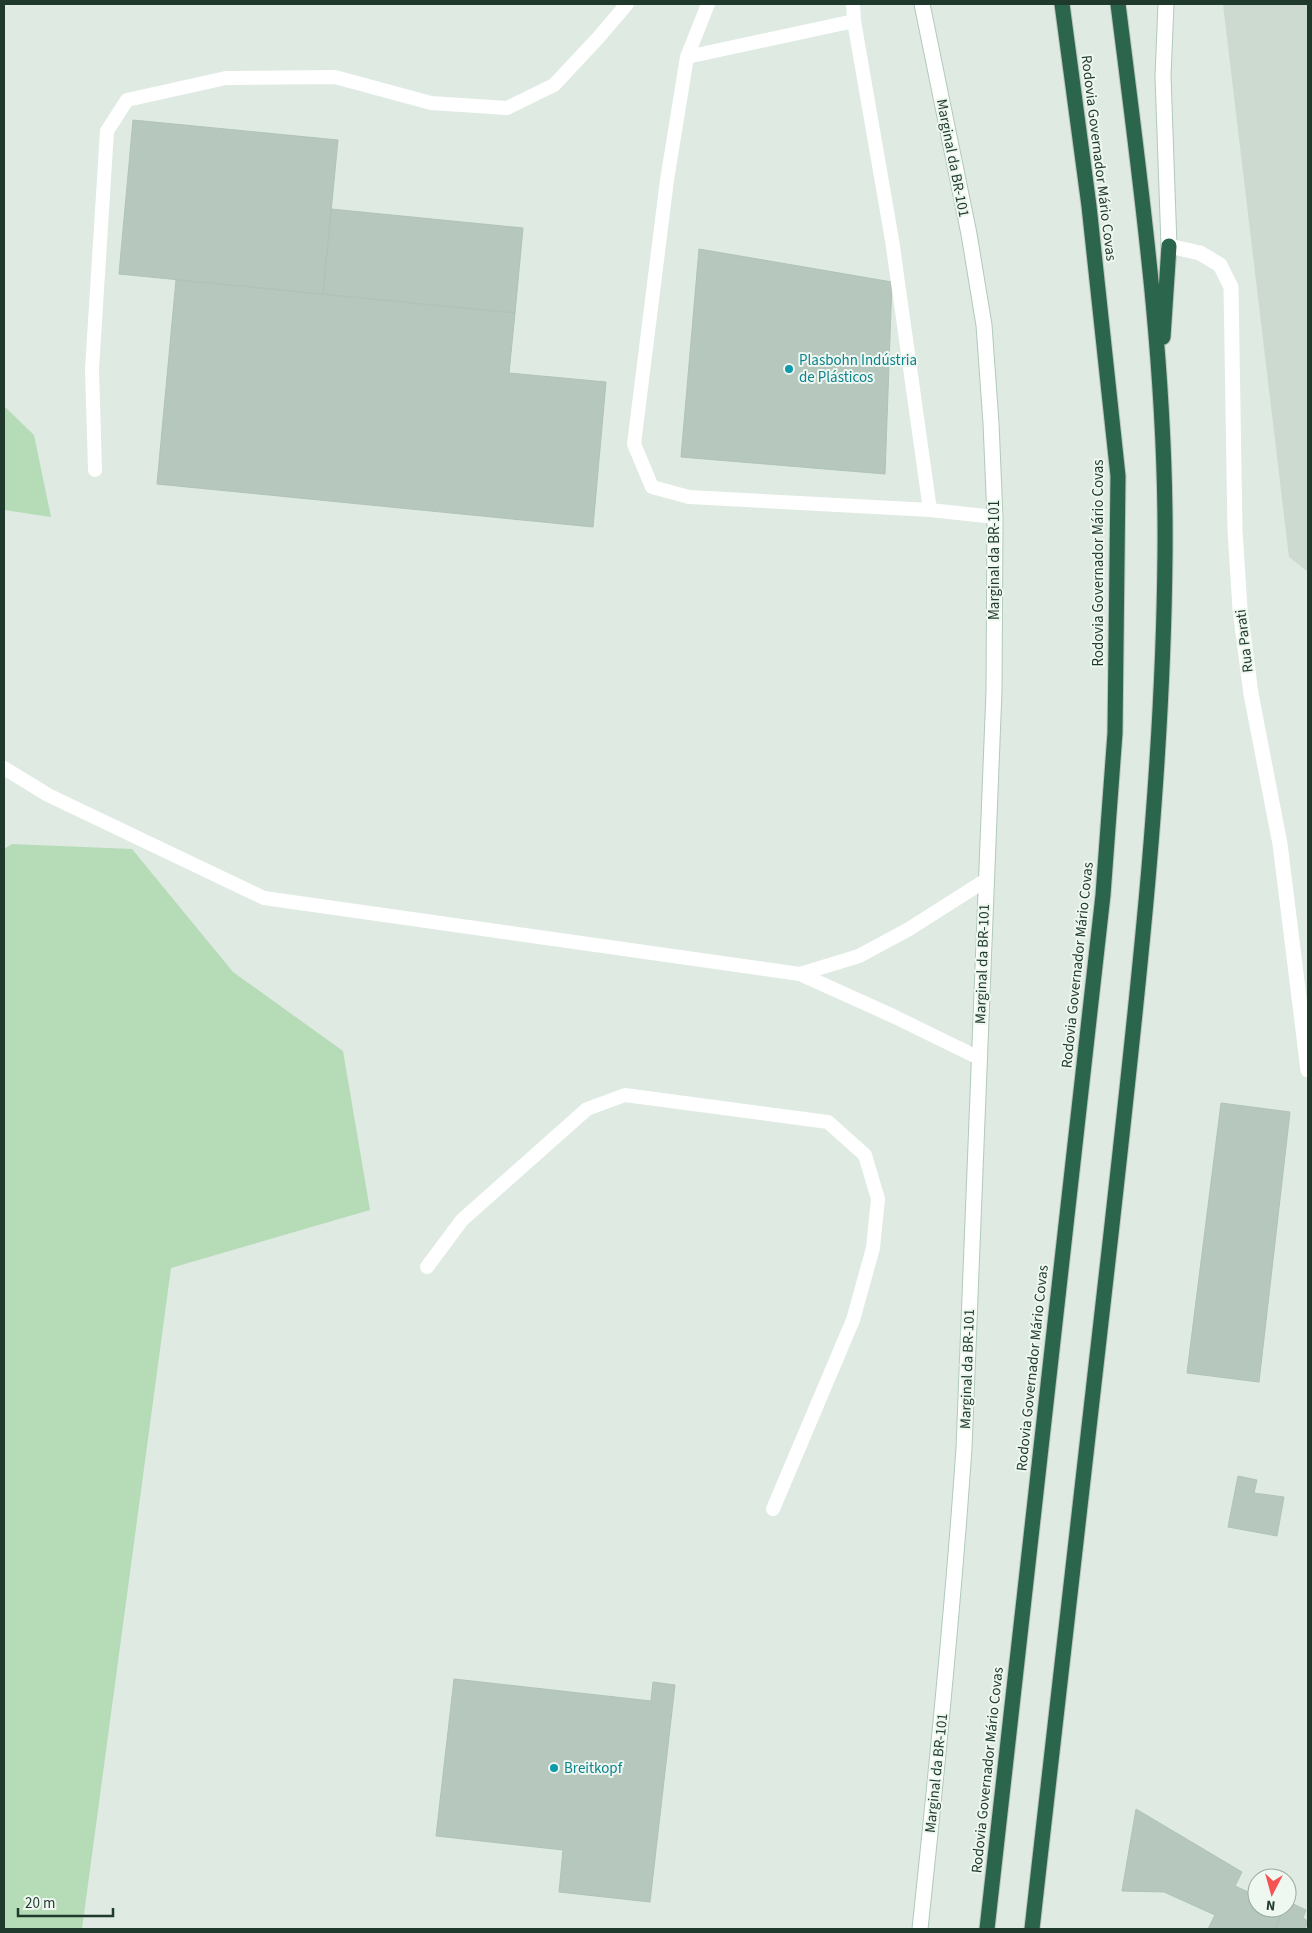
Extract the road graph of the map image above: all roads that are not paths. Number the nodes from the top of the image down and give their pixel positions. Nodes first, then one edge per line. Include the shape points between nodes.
1 (627, 4) edge
2 (708, 4) edge
3 (853, 4) edge
4 (922, 4) edge
5 (1062, 4) edge
6 (1118, 4) edge
7 (1166, 4) edge
8 (854, 21) junction
9 (687, 57) junction
10 (1169, 246) junction
11 (1160, 386) junction
12 (95, 470) dead end
13 (930, 510) junction
14 (994, 517) junction
15 (4, 768) edge
16 (986, 880) junction
17 (800, 974) junction
18 (979, 1058) junction
19 (1308, 1070) edge
20 (427, 1267) dead end
21 (774, 1509) dead end
22 (920, 1929) edge
23 (986, 1929) edge
24 (1032, 1929) edge

1 - 12 lane via 554,85 507,108 431,103 336,77 226,78 127,100 107,131 92,369
2 - 9 lane
3 - 8 lane
4 - 14 main road, Marginal da BR-101 via 969,234 984,325
5 - 23 highway, Rodovia Governador Mário Covas via 1089,206 1118,476 1115,733 1103,895
6 - 11 highway via 1143,198
7 - 10 main road via 1163,76
8 - 9 lane
8 - 13 lane via 892,240
9 - 13 lane via 667,180 634,444 652,487 689,497
10 - 11 highway
10 - 19 main road, Rua Parati via 1200,253 1220,265 1231,287 1235,530 1240,610 1250,694 1280,844
11 - 24 highway via 1165,554 1156,806
13 - 14 lane
14 - 16 main road, Marginal da BR-101 via 994,691
15 - 17 lane via 48,795 264,898
16 - 17 lane via 909,929 859,956
16 - 18 main road, Marginal da BR-101
17 - 18 lane
18 - 22 main road, Marginal da BR-101 via 964,1448
20 - 21 lane via 462,1220 594,1106 625,1095 828,1122 865,1155 878,1199 873,1248 853,1320

